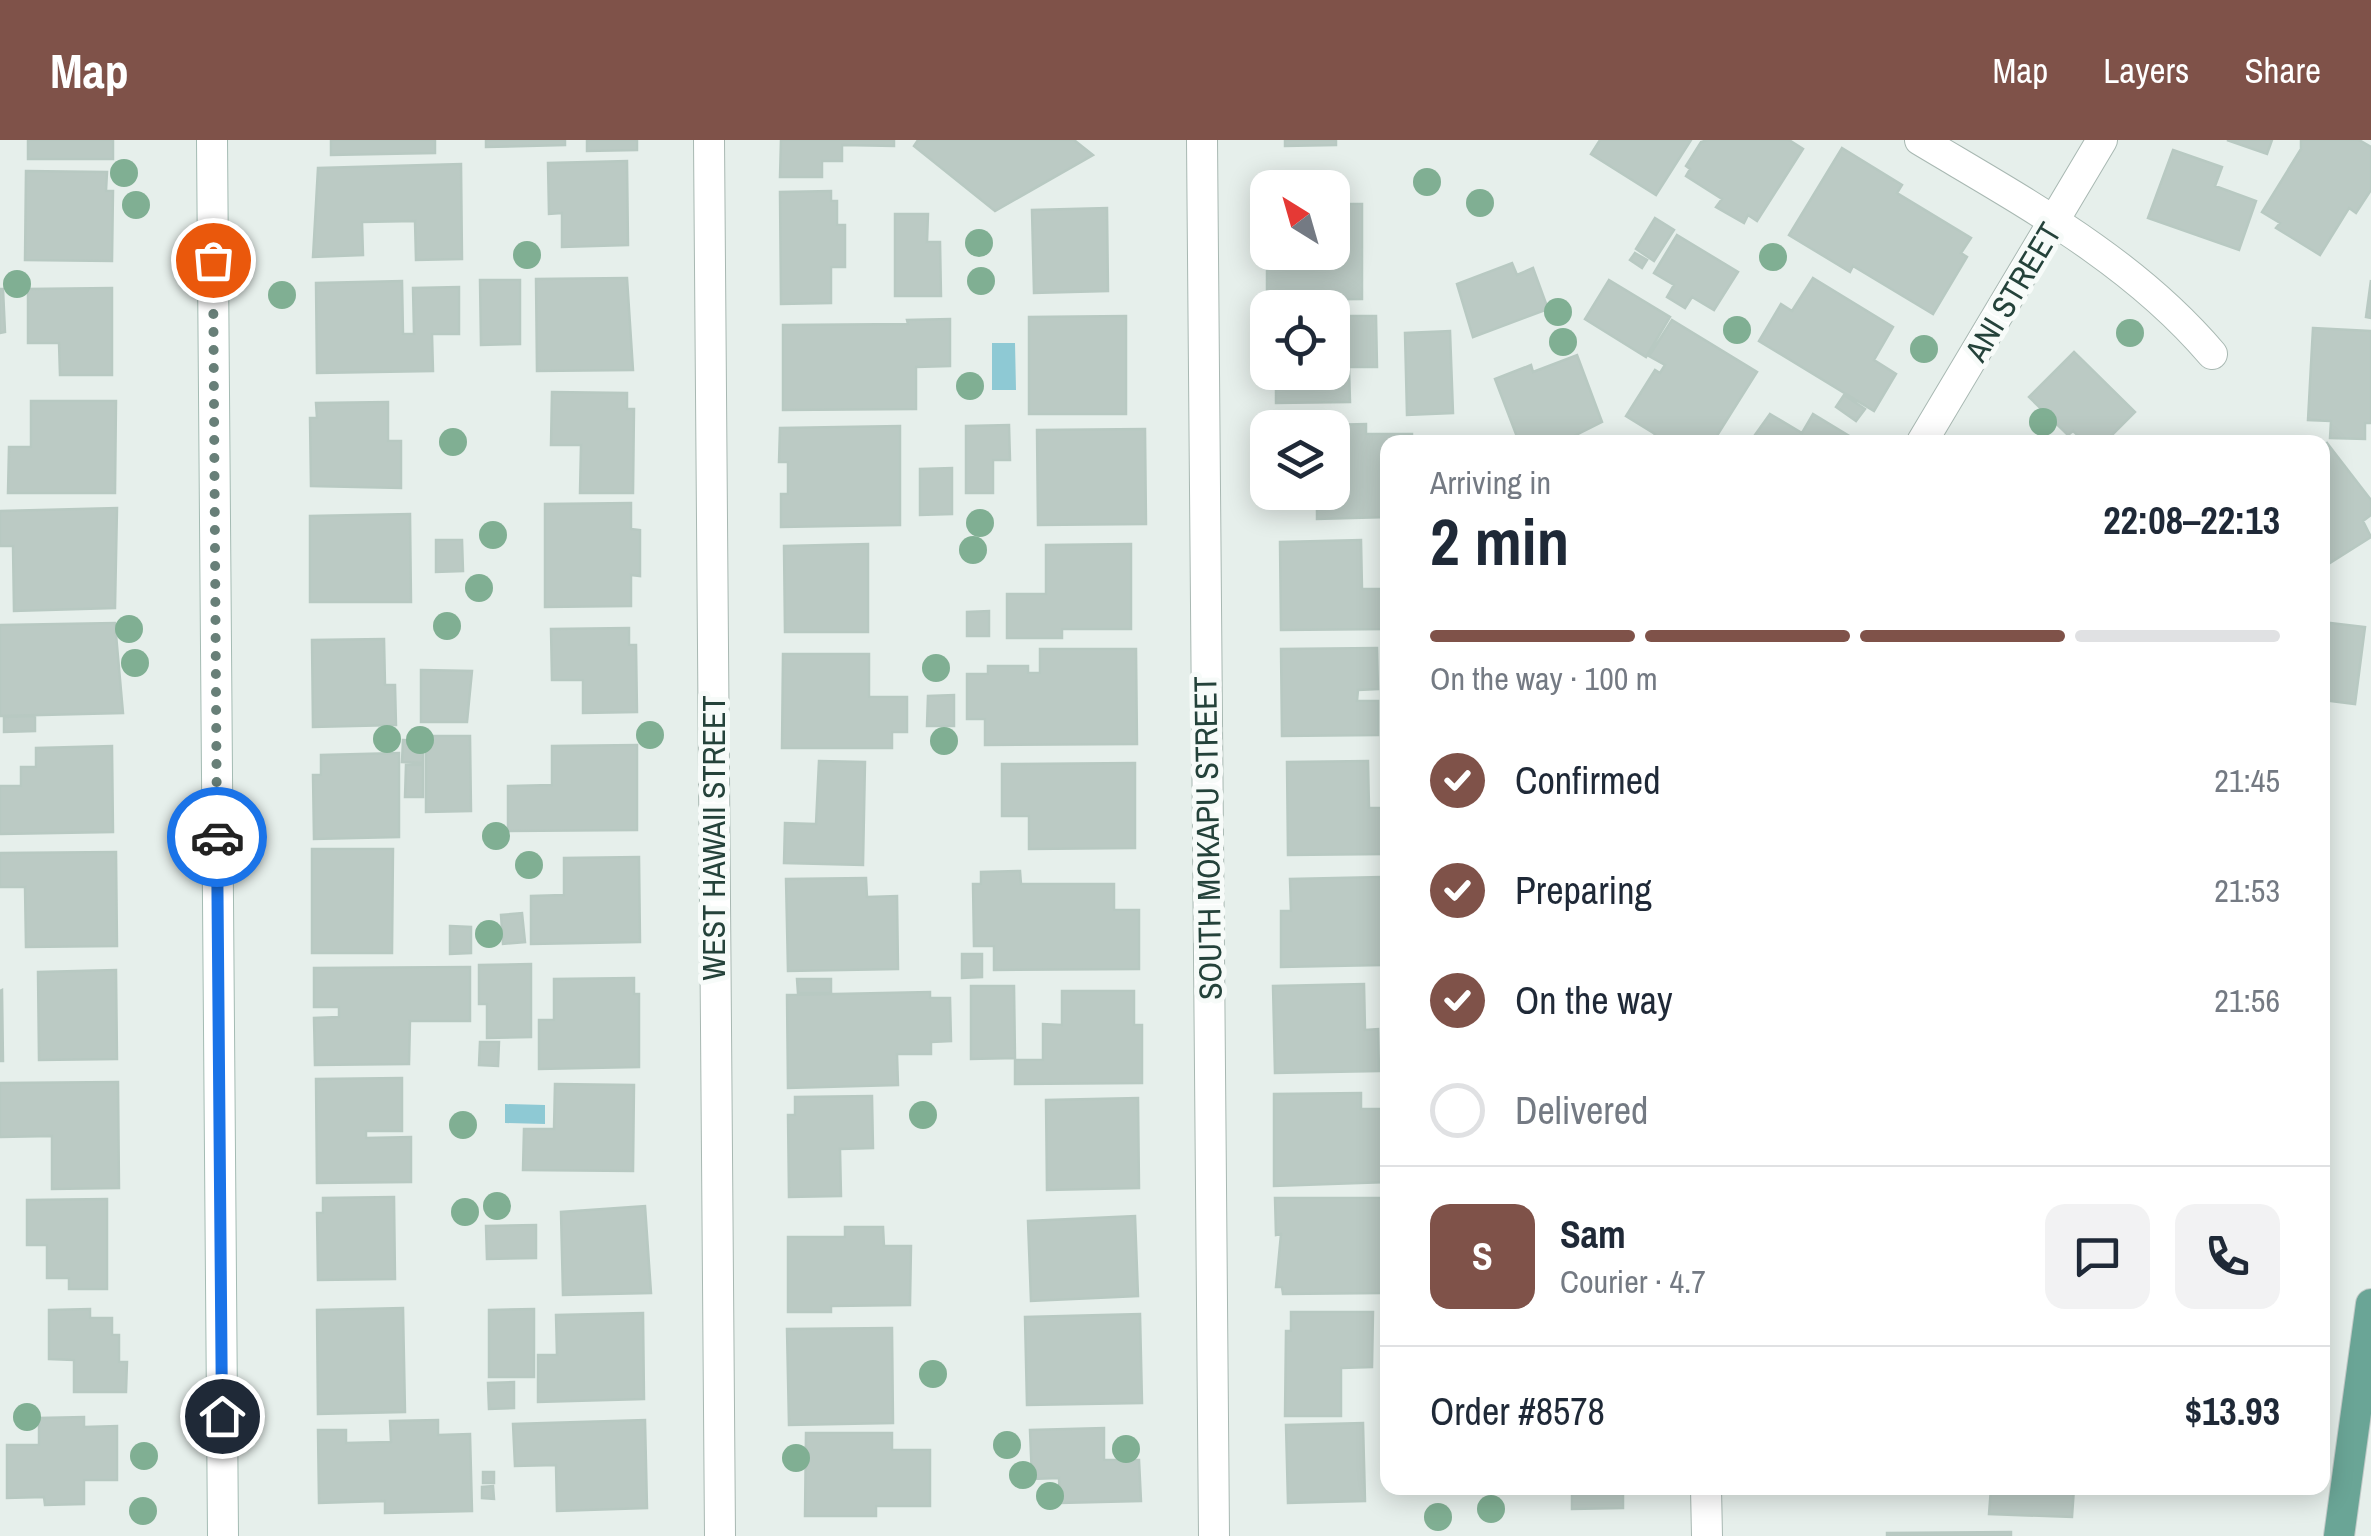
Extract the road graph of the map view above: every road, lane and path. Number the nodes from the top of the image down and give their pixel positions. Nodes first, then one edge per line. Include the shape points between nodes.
1 (212, 140) edge
2 (709, 140) edge
3 (1202, 140) edge
4 (1920, 140) edge
5 (2102, 140) edge
6 (2056, 222) junction
7 (2212, 354) dead end
8 (1926, 435) edge
9 (2371, 1304) edge
10 (1706, 1495) edge
11 (222, 1536) edge
12 (720, 1536) edge
13 (1214, 1536) edge
14 (1707, 1536) edge
15 (2339, 1536) edge

1 - 11 street
2 - 12 street, WEST HAWAII STREET
3 - 13 street, SOUTH MOKAPU STREET
4 - 6 street
5 - 6 street, ANI STREET
6 - 7 street via 2098,247 2175,311
6 - 8 street, ANI STREET
9 - 15 main road
10 - 14 street

